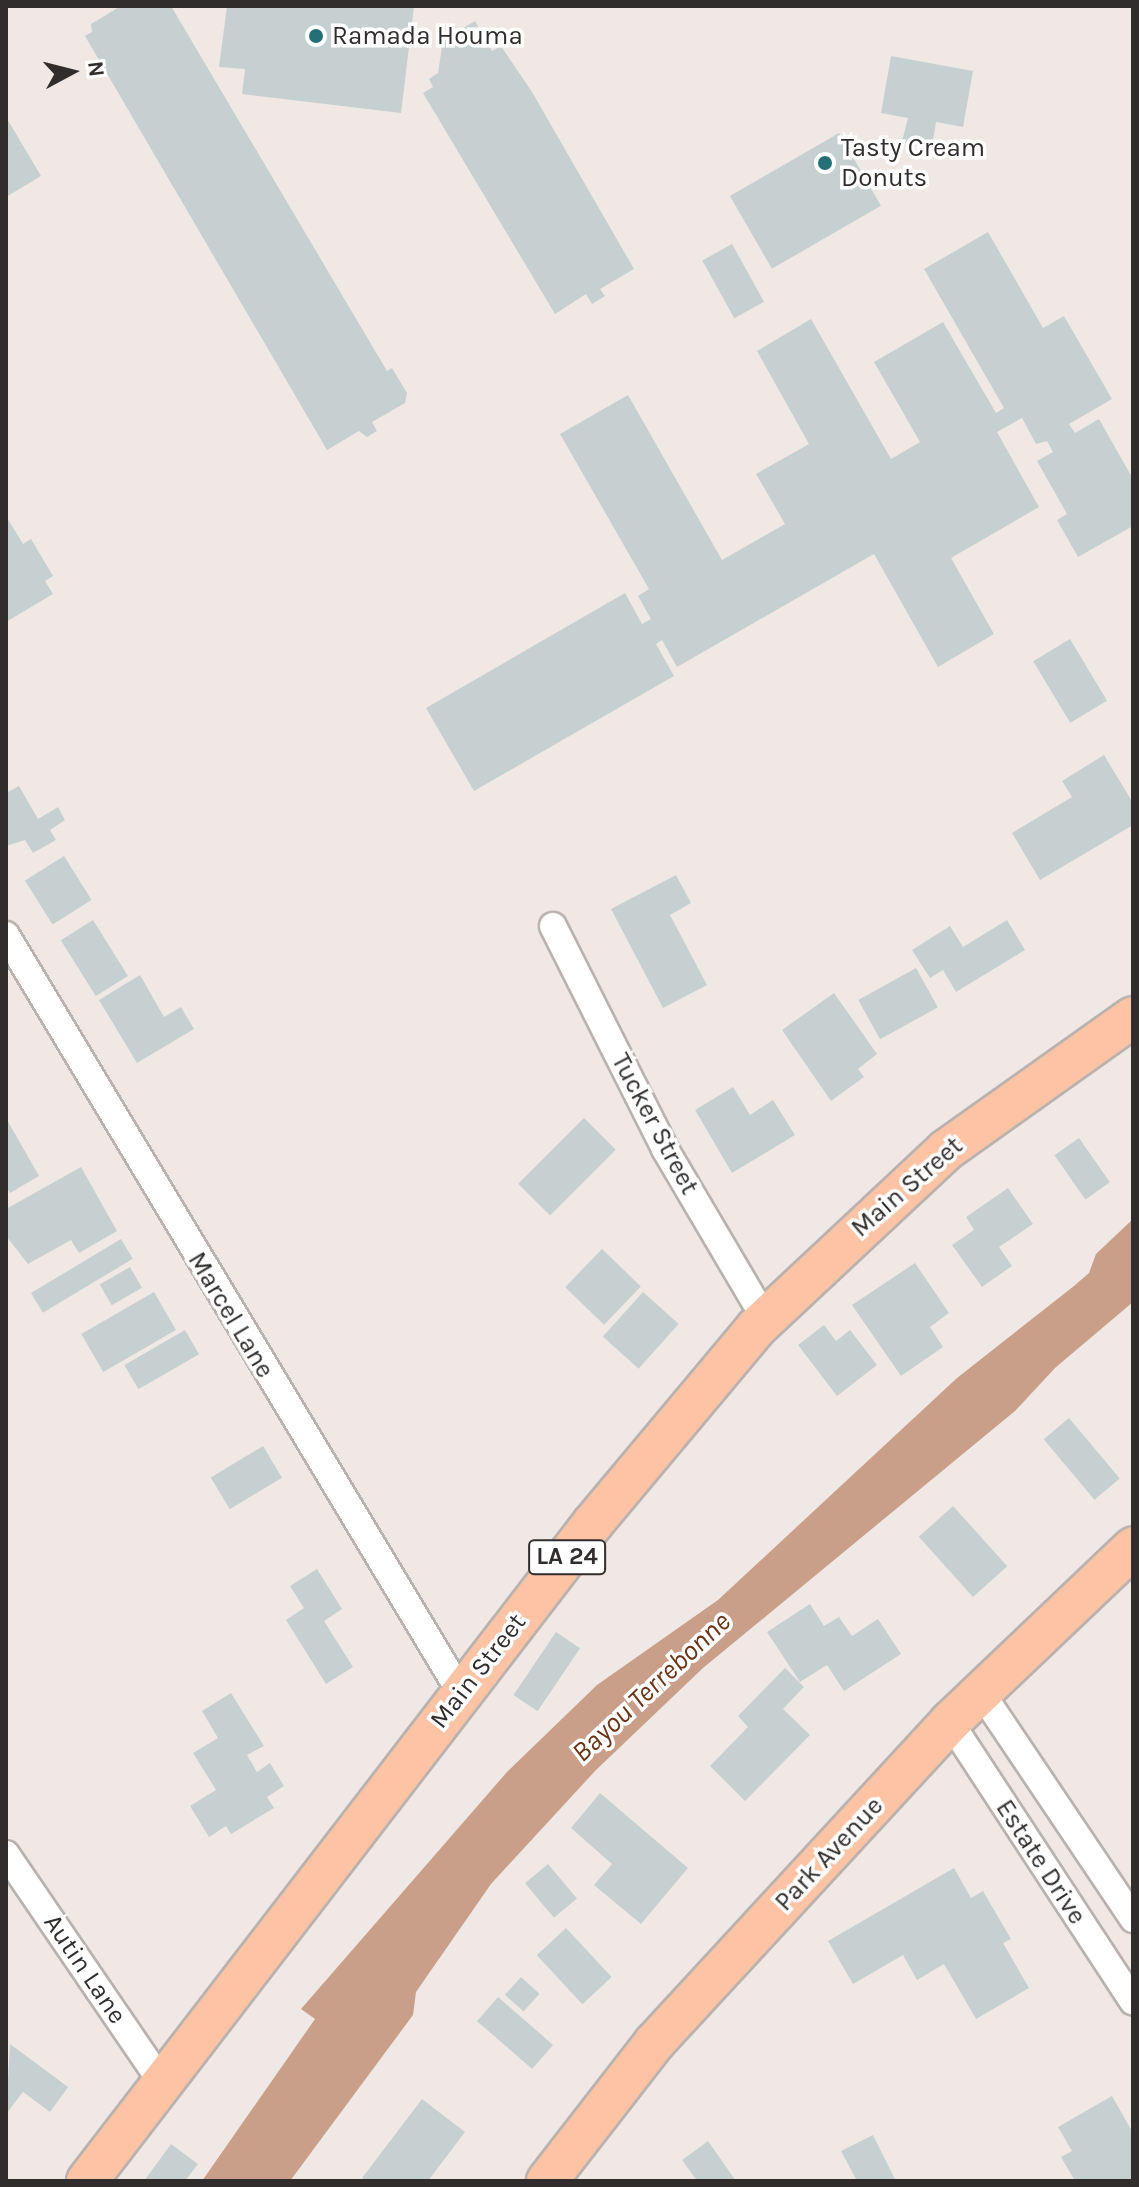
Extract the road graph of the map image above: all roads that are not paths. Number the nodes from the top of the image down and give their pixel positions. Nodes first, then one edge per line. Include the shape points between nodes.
1 (553, 926) dead end
2 (6, 935) edge
3 (1133, 1017) edge
4 (765, 1319) junction
5 (1133, 1548) edge
6 (980, 1691) junction
7 (461, 1693) junction
8 (950, 1722) junction
9 (6, 1854) edge
10 (1133, 1919) edge
11 (1133, 2002) edge
12 (163, 2084) junction
13 (87, 2181) edge
14 (547, 2181) edge

1 - 4 street, Tucker Street via 665,1149
2 - 7 street, Marcel Lane
3 - 4 main road, Main Street / LA 24 via 946,1150
4 - 7 main road, Main Street / LA 24 via 593,1523
5 - 6 main road, Park Avenue
6 - 8 main road, Park Avenue
6 - 10 street, Estate Drive
7 - 12 main road, Main Street / LA 24
8 - 11 street, Estate Drive
8 - 14 main road, Park Avenue via 654,2043
9 - 12 street, Autin Lane
12 - 13 main road, Main Street / LA 24

